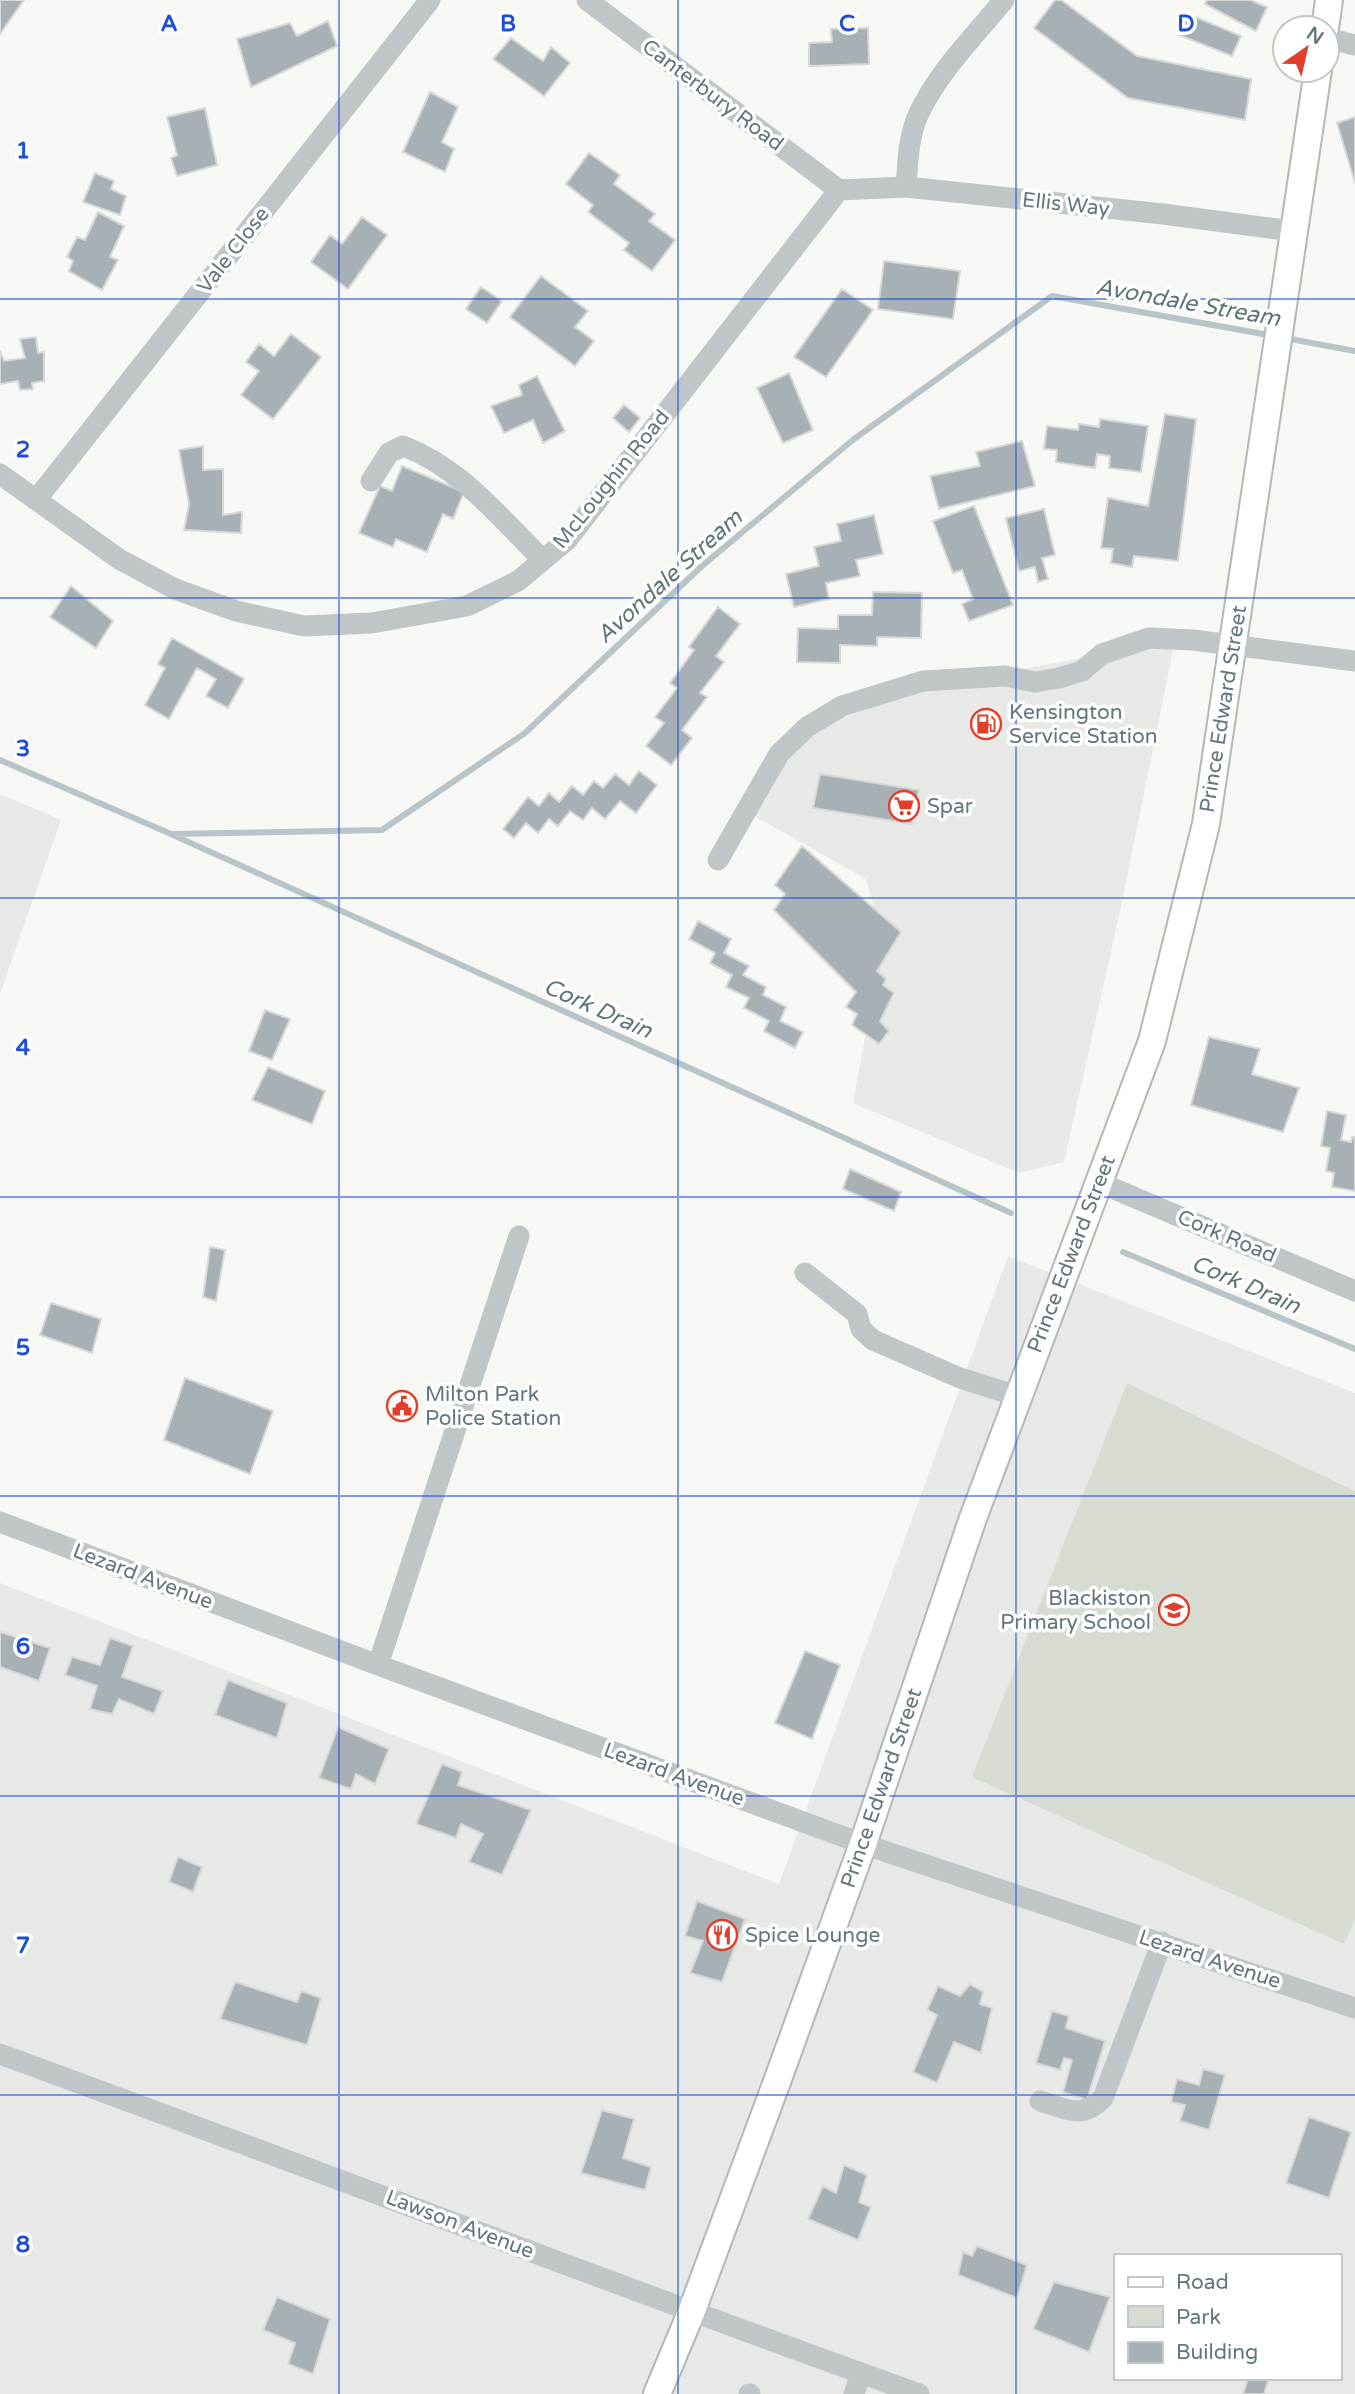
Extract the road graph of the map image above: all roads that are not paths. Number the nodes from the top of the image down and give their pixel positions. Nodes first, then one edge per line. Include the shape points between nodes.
1 (430, 0) edge
2 (587, 0) edge
3 (1004, 0) edge
4 (1316, 84) edge
5 (906, 187) junction
6 (839, 190) junction
7 (1292, 231) junction
8 (0, 474) edge
9 (371, 481) dead end
10 (36, 500) junction
11 (543, 560) junction
12 (1234, 645) junction
13 (1355, 661) edge
14 (718, 860) dead end
15 (1098, 1182) junction
16 (519, 1236) dead end
17 (805, 1273) dead end
18 (1355, 1291) edge
19 (1017, 1396) junction
20 (0, 1522) edge
21 (378, 1665) junction
22 (863, 1844) junction
23 (1162, 1942) junction
24 (1355, 2008) edge
25 (0, 2054) edge
26 (1040, 2101) dead end
27 (691, 2313) junction
28 (862, 2373) junction
29 (657, 2394) edge
30 (854, 2394) edge
31 (919, 2394) edge

1 - 10 street, Vale Close
2 - 6 street, Canterbury Road
3 - 5 street via 919,113 910,142
4 - 7 main road, Prince Edward Street
5 - 6 street, Ellis Way
5 - 7 street, Ellis Way
6 - 11 street, McLoughin Road via 567,540
7 - 12 main road, Prince Edward Street
8 - 10 street, McLoughin Road
9 - 11 street via 389,453 403,446 429,456 451,471
10 - 11 street, McLoughin Road via 119,559 175,589 236,611 304,626 372,623 467,606 518,581
12 - 13 street
12 - 14 street via 1149,638 1102,654 1082,671 1059,678 923,681 842,706 807,727 779,754
12 - 15 main road, Prince Edward Street via 1188,906 1152,1041
15 - 18 street, Cork Road
15 - 19 main road, Prince Edward Street
16 - 21 street
17 - 19 street via 857,1314 861,1329 873,1340 960,1378
19 - 22 main road, Prince Edward Street
20 - 21 street, Lezard Avenue
21 - 22 street, Lezard Avenue
22 - 23 street, Lezard Avenue
22 - 27 main road, Prince Edward Street
23 - 24 street, Lezard Avenue
23 - 26 street via 1103,2098 1092,2109 1079,2112
25 - 27 street, Lawson Avenue
27 - 28 street, Lawson Avenue
27 - 29 main road, Prince Edward Street
28 - 30 street
28 - 31 street, Lawson Avenue

